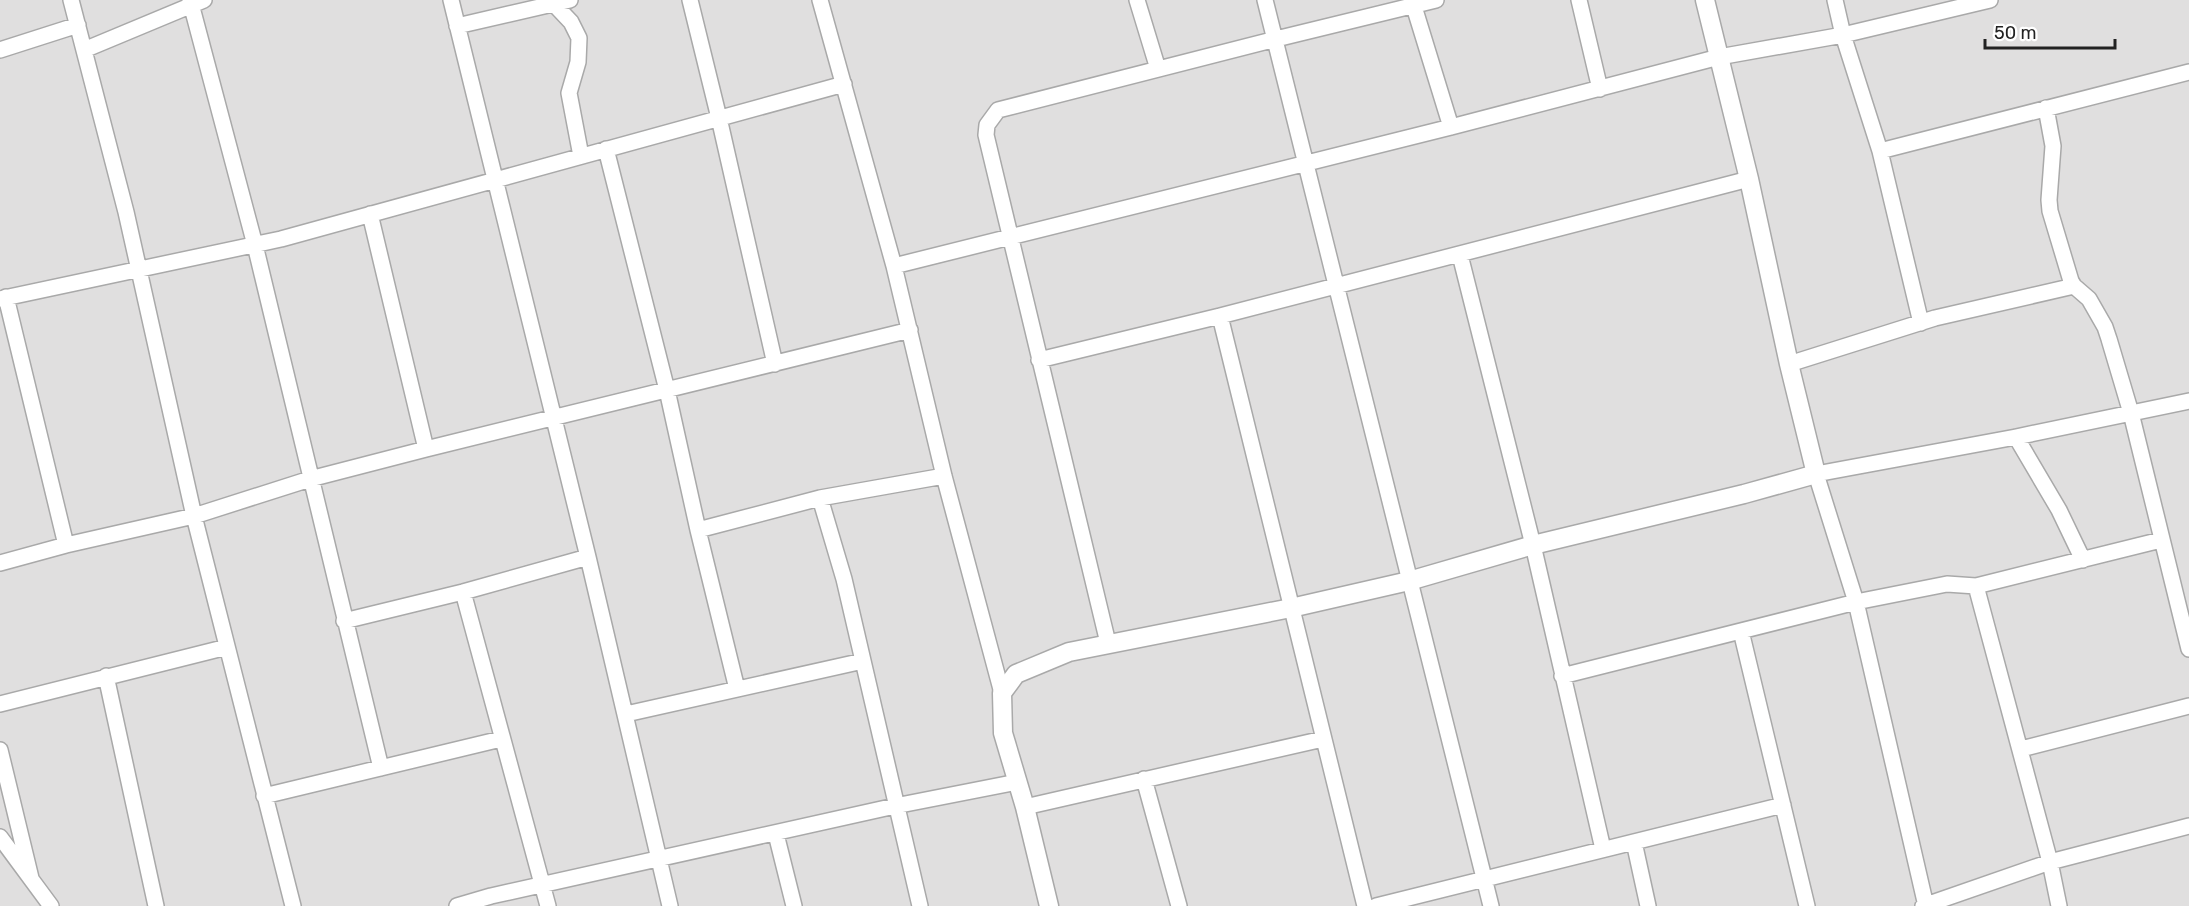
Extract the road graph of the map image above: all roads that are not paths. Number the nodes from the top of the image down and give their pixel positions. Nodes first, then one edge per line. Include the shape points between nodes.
1 (71, 0) edge
2 (451, 0) edge
3 (570, 0) edge
4 (690, 0) edge
5 (820, 0) edge
6 (1137, 0) edge
7 (1265, 0) edge
8 (1436, 0) edge
9 (1578, 0) edge
10 (1705, 0) edge
11 (1835, 0) edge
12 (1990, 0) edge
13 (195, 2) edge
14 (554, 2) edge
15 (1413, 3) edge
16 (78, 25) junction
17 (458, 26) junction
18 (1843, 34) junction
19 (1276, 39) junction
20 (0, 50) edge
21 (84, 50) junction
22 (1719, 57) junction
23 (1158, 69) junction
24 (2189, 72) edge
25 (844, 84) junction
26 (1600, 89) junction
27 (2046, 108) junction
28 (719, 118) junction
29 (1451, 127) junction
30 (606, 149) junction
31 (1880, 151) junction
32 (581, 156) junction
33 (1304, 162) junction
34 (1749, 179) junction
35 (495, 180) junction
36 (370, 214) junction
37 (1010, 237) junction
38 (255, 245) junction
39 (1460, 255) junction
40 (894, 266) junction
41 (139, 270) junction
42 (1336, 285) junction
43 (2074, 286) junction
44 (3, 298) edge
45 (1220, 316) junction
46 (1921, 323) junction
47 (910, 330) junction
48 (1039, 360) junction
49 (775, 364) junction
50 (1789, 364) junction
51 (667, 390) junction
52 (2189, 401) edge
53 (2131, 413) junction
54 (554, 419) junction
55 (2016, 438) junction
56 (426, 448) junction
57 (1816, 474) junction
58 (944, 476) junction
59 (310, 479) junction
60 (820, 498) junction
61 (194, 516) junction
62 (698, 530) junction
63 (2161, 540) junction
64 (66, 544) junction
65 (1533, 545) junction
66 (588, 557) junction
67 (2083, 560) junction
68 (0, 562) edge
69 (1409, 581) junction
70 (1976, 586) junction
71 (463, 592) junction
72 (1856, 602) junction
73 (1291, 608) junction
74 (344, 621) junction
75 (1741, 631) junction
76 (1108, 643) junction
77 (227, 647) junction
78 (2189, 649) edge
79 (863, 662) junction
80 (106, 676) junction
81 (1562, 676) junction
82 (737, 689) junction
83 (1002, 693) junction
84 (0, 704) edge
85 (2189, 706) edge
86 (626, 714) junction
87 (501, 739) junction
88 (1323, 739) junction
89 (2021, 749) junction
90 (0, 750) edge
91 (381, 768) junction
92 (1144, 780) junction
93 (1017, 782) junction
94 (264, 796) junction
95 (1783, 805) junction
96 (896, 806) junction
97 (1025, 807) junction
98 (2189, 826) edge
99 (776, 834) junction
100 (0, 837) edge
101 (1634, 842) junction
102 (1603, 849) junction
103 (658, 859) junction
104 (2050, 862) junction
105 (31, 878) junction
106 (1485, 879) junction
107 (543, 885) junction
108 (51, 906) edge
109 (156, 906) edge
110 (293, 906) edge
111 (457, 906) edge
112 (548, 906) edge
113 (670, 906) edge
114 (794, 906) edge
115 (920, 906) edge
116 (1049, 906) edge
117 (1179, 906) edge
118 (1365, 906) edge
119 (1376, 906) edge
120 (1491, 906) edge
121 (1648, 906) edge
122 (1807, 906) edge
123 (1925, 906) edge
124 (2060, 906) edge

1 - 16 street
2 - 17 street
3 - 14 street
4 - 28 street
5 - 25 street
6 - 23 street
7 - 19 street
8 - 15 street
9 - 26 street
10 - 22 street
11 - 18 street
12 - 18 street
13 - 21 street
13 - 38 street
14 - 17 street
14 - 32 street via 579,38 578,62 569,93
15 - 19 street
15 - 29 street
16 - 20 street
16 - 21 street
17 - 35 street
18 - 22 street
18 - 31 street
19 - 23 street
19 - 33 street
21 - 41 street
22 - 26 street
22 - 34 street
23 - 37 street via 998,111 992,117 986,135
24 - 27 street
25 - 28 street
25 - 40 street
26 - 29 street
27 - 31 street
27 - 43 street via 2053,146 2050,211
28 - 30 street
28 - 49 street
29 - 33 street
30 - 32 street
30 - 51 street
31 - 46 street
32 - 35 street
33 - 37 street
33 - 42 street
34 - 39 street
34 - 50 street
35 - 36 street
35 - 54 street
36 - 38 street
36 - 56 street
37 - 40 street
37 - 48 street
38 - 41 street
38 - 59 street
39 - 42 street
39 - 65 street
40 - 47 street
41 - 44 street
41 - 61 street
42 - 45 street
42 - 69 street
43 - 46 street
43 - 53 street via 2089,299 2105,327
44 - 64 street
45 - 48 street
45 - 73 street
46 - 50 street
47 - 49 street
47 - 58 street
48 - 76 street
49 - 51 street
50 - 57 street
51 - 54 street
51 - 62 street
52 - 53 street
53 - 55 street
53 - 63 street
54 - 56 street
54 - 66 street
55 - 57 street
55 - 67 street via 2059,510
56 - 59 street
57 - 65 street
57 - 72 street
58 - 60 street
58 - 83 street
59 - 61 street
59 - 74 street
60 - 62 street
60 - 79 street
61 - 64 street
61 - 77 street
62 - 82 street
63 - 67 street
63 - 78 street
64 - 68 street
65 - 69 street
65 - 81 street
66 - 71 street
66 - 86 street
67 - 70 street
69 - 73 street
69 - 106 street
70 - 72 street via 1947,584
70 - 89 street
71 - 74 street
71 - 87 street
72 - 75 street
72 - 123 street
73 - 76 street
73 - 88 street
74 - 91 street
75 - 81 street
75 - 95 street
76 - 83 street via 1069,652 1016,674
77 - 80 street
77 - 94 street
79 - 82 street
79 - 96 street
80 - 84 street
80 - 109 street
81 - 102 street
82 - 86 street
83 - 93 street via 1003,733
85 - 89 street
86 - 103 street
87 - 91 street
87 - 107 street
88 - 92 street
88 - 118 street
89 - 104 street
90 - 105 street
91 - 94 street
92 - 97 street
92 - 117 street
93 - 96 street
93 - 97 street
94 - 110 street
95 - 101 street
95 - 122 street
96 - 99 street
96 - 115 street
97 - 116 street
98 - 104 street
99 - 103 street
99 - 114 street
100 - 105 street
101 - 102 street
101 - 121 street
102 - 106 street
103 - 107 street
103 - 113 street
104 - 123 street
104 - 124 street
105 - 108 street
106 - 119 street
106 - 120 street
107 - 111 street
107 - 112 street

